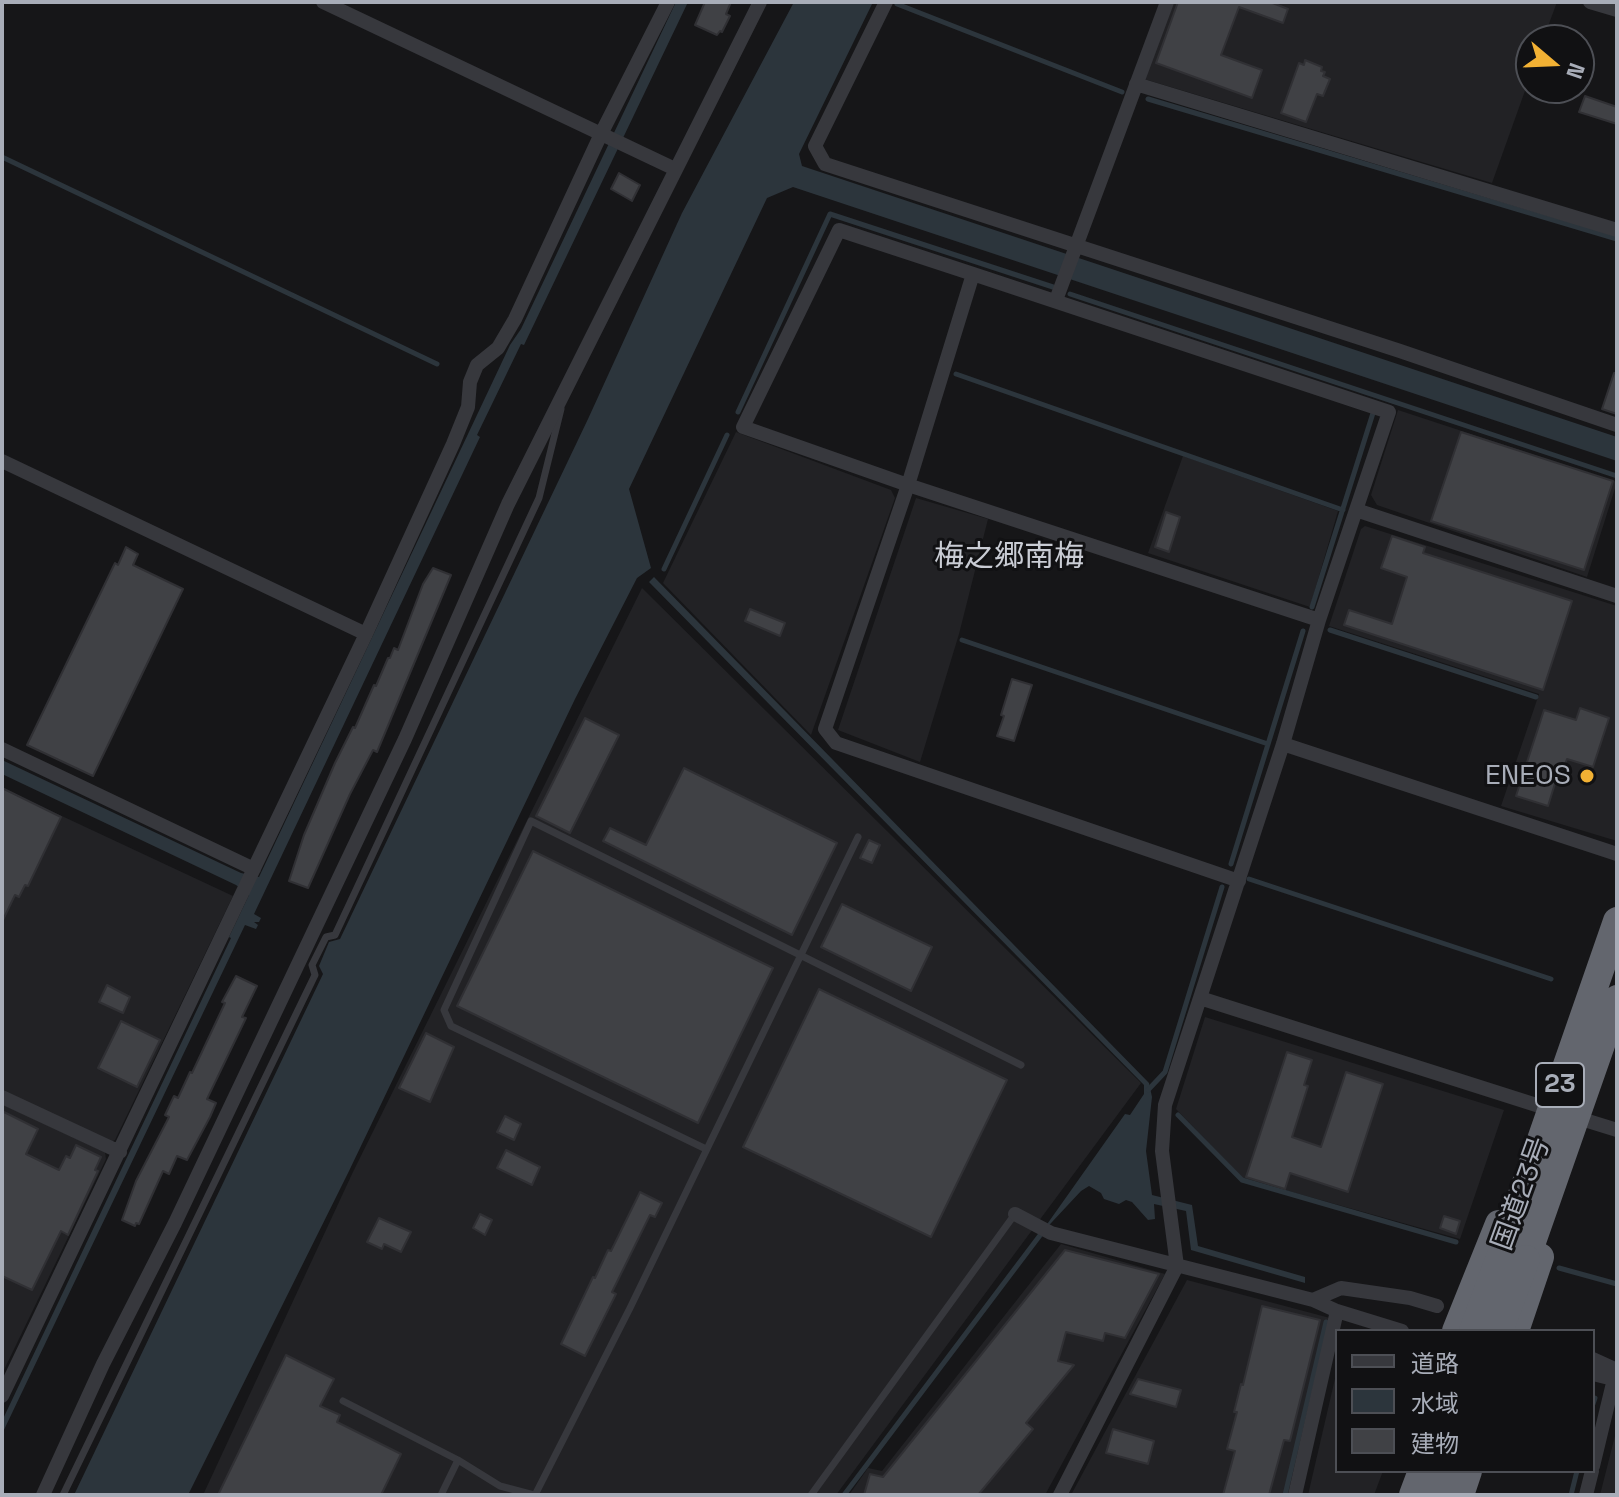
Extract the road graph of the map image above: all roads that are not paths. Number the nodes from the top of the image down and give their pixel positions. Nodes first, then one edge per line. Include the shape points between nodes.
1 (323, 2) edge
2 (668, 2) edge
3 (760, 2) edge
4 (886, 2) edge
5 (1167, 2) edge
6 (1590, 2) edge
7 (1617, 10) edge
8 (1136, 84) junction
9 (604, 136) junction
10 (675, 169) junction
11 (1617, 230) edge
12 (1075, 249) junction
13 (973, 274) junction
14 (1056, 300) junction
15 (568, 381) junction
16 (1617, 425) edge
17 (2, 461) edge
18 (908, 485) junction
19 (1356, 510) junction
20 (1617, 596) edge
21 (1319, 620) junction
22 (366, 634) junction
23 (1283, 744) junction
24 (2, 749) edge
25 (858, 837) dead end
26 (1617, 854) edge
27 (254, 869) junction
28 (1239, 881) junction
29 (1617, 921) edge
30 (800, 955) junction
31 (1200, 998) junction
32 (1617, 999) edge
33 (1021, 1065) dead end
34 (2, 1097) edge
35 (1563, 1113) junction
36 (1617, 1130) edge
37 (706, 1149) junction
38 (120, 1152) junction
39 (1015, 1214) joint
40 (1514, 1254) junction
41 (1177, 1266) junction
42 (1313, 1300) junction
43 (1437, 1306) dead end
44 (1337, 1311) junction
45 (1396, 1329) edge
46 (1457, 1329) edge
47 (1474, 1329) edge
48 (1499, 1329) edge
49 (1516, 1329) edge
50 (1595, 1360) edge
51 (1595, 1374) edge
52 (1616, 1376) edge
53 (2, 1396) edge
54 (343, 1401) dead end
55 (1595, 1456) edge
56 (458, 1460) junction
57 (1405, 1473) edge
58 (1421, 1473) edge
59 (1447, 1473) edge
60 (1467, 1473) edge
61 (1591, 1473) edge
62 (43, 1495) edge
63 (63, 1495) edge
64 (441, 1495) edge
65 (535, 1495) edge
66 (811, 1495) edge
67 (1060, 1495) edge
68 (1295, 1495) edge
69 (1398, 1495) edge
70 (1413, 1495) edge
71 (1439, 1495) edge
72 (1460, 1495) edge
73 (1586, 1495) edge

1 - 9 street
2 - 9 street
3 - 10 street
4 - 12 street via 815,146 825,164
5 - 8 street
6 - 7 street
8 - 11 street
8 - 12 street
9 - 10 street
9 - 22 street via 515,319 498,348 477,365 453,444
10 - 15 street
12 - 14 street
12 - 16 street
13 - 14 street
13 - 18 street
13 - 18 street via 839,230 743,427
14 - 19 street via 1389,412
15 - 62 street via 489,545 399,753
15 - 63 lane via 539,498 335,935 326,937 312,965 315,975
17 - 22 street
18 - 21 street
18 - 28 street via 825,729 836,743
19 - 20 street
19 - 21 street
21 - 23 street
22 - 27 street
23 - 26 street
23 - 28 street
24 - 27 street
25 - 30 lane
27 - 38 street
28 - 31 street
29 - 35 highway, 国道23号 / 23
30 - 33 lane
30 - 37 lane
30 - 37 lane via 531,821 444,1010 451,1026
31 - 35 street
31 - 41 street via 1165,1105 1162,1151
32 - 35 highway, 国道23号 / 23
34 - 38 street
35 - 36 street
35 - 40 highway, 国道23号 / 23
35 - 46 highway via 1489,1245
35 - 49 highway via 1566,1180
37 - 65 lane
38 - 53 street
39 - 41 street via 1051,1233
39 - 66 lane
40 - 47 highway, 国道23号 / 23, bridge
40 - 48 highway, 国道23号 / 23, bridge
41 - 42 street
41 - 67 street
42 - 43 street via 1341,1288
42 - 44 street
44 - 45 street
44 - 68 street
50 - 52 street
51 - 52 street
52 - 55 street
54 - 56 lane
56 - 64 lane
56 - 65 lane via 500,1486
57 - 69 highway
58 - 70 highway
59 - 71 highway
60 - 72 highway
61 - 73 street

